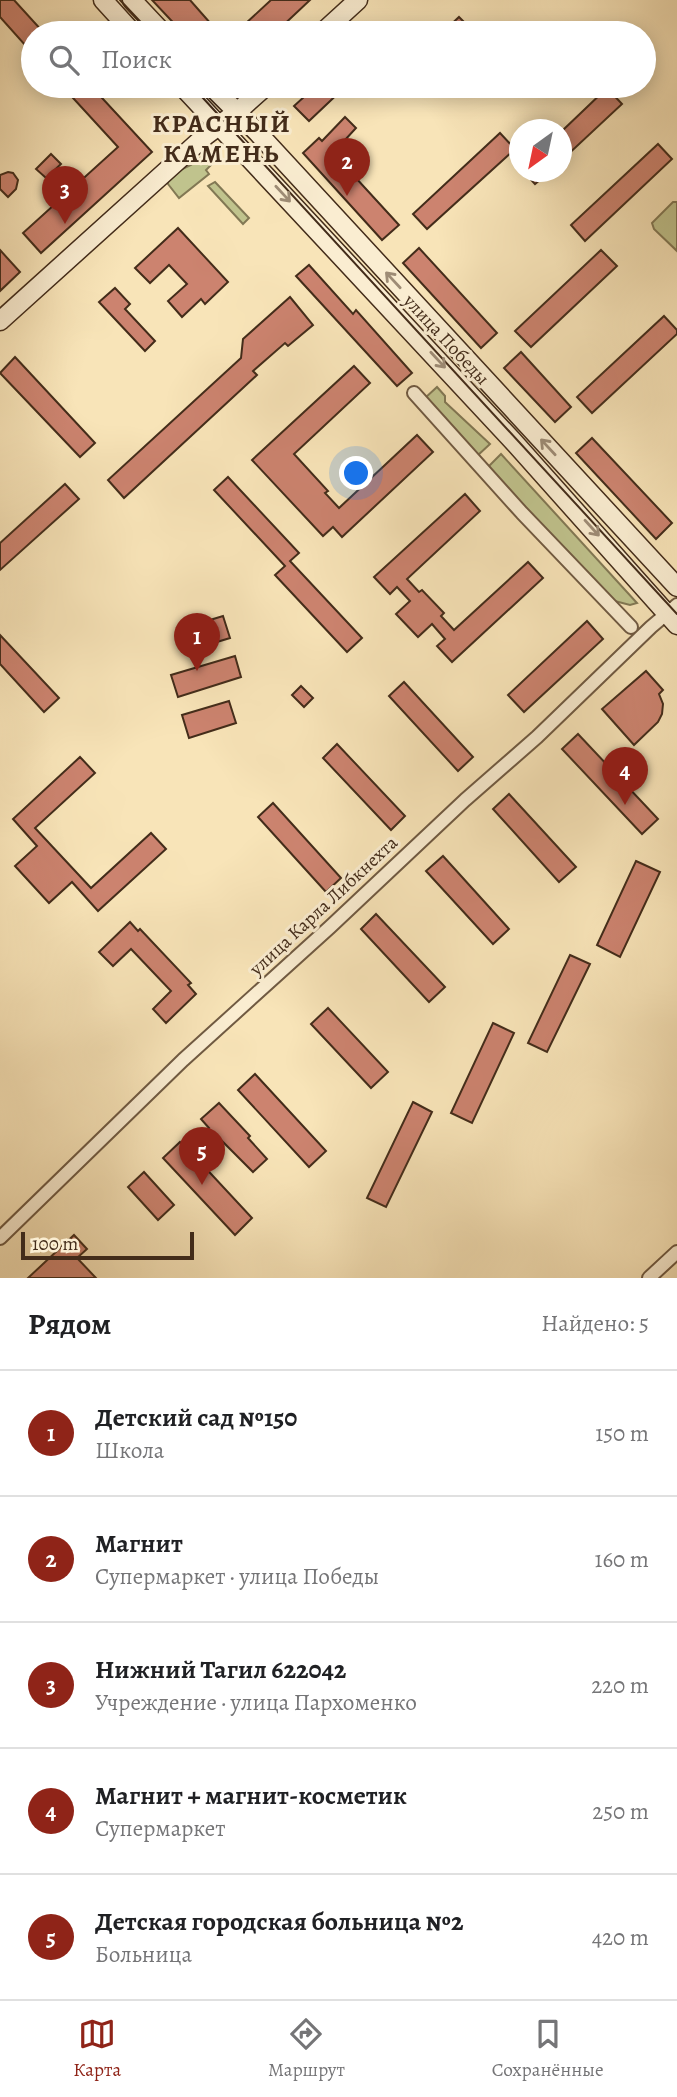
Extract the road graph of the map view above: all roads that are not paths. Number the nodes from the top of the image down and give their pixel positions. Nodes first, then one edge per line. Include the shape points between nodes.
1 (103, 0) edge
2 (132, 0) edge
3 (358, 0) edge
4 (122, 21) edge
5 (152, 21) edge
6 (335, 21) edge
7 (193, 98) edge
8 (223, 98) edge
9 (253, 98) edge
10 (237, 112) junction
11 (219, 126) junction
12 (0, 321) edge
13 (414, 393) dead end
14 (677, 587) edge
15 (674, 615) edge
16 (631, 627) dead end
17 (0, 1238) edge
18 (677, 1252) edge
19 (649, 1278) edge

1 - 4 main road
2 - 5 main road
3 - 6 main road
7 - 11 main road, улица Победы
8 - 10 main road, улица Победы
9 - 10 main road
10 - 11 main road
14 -> 10 main road, улица Победы
11 - 12 main road
11 -> 15 main road, улица Победы
13 - 16 street
15 - 17 street, улица Карла Либкнехта via 183,1060
18 - 19 street

